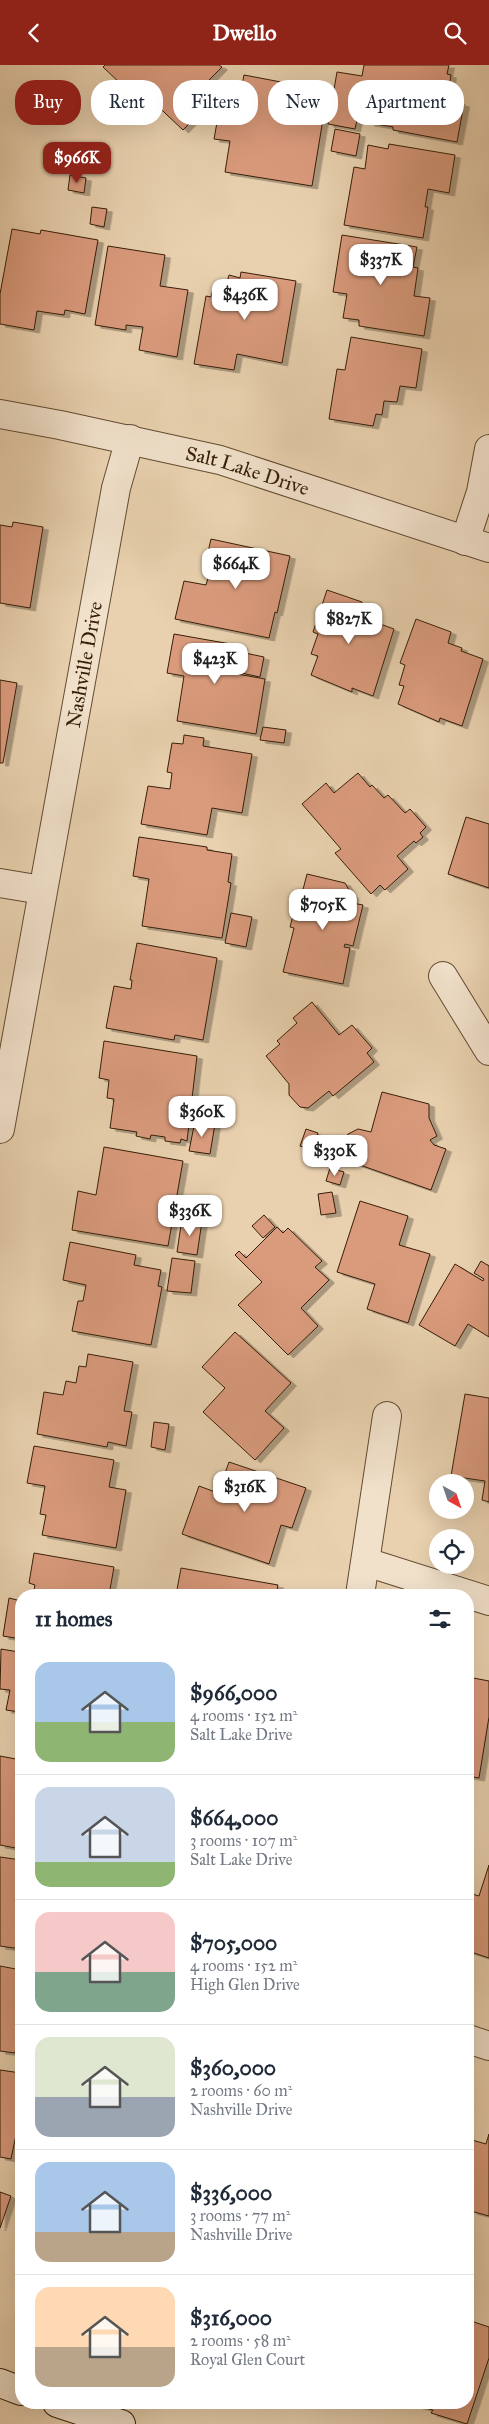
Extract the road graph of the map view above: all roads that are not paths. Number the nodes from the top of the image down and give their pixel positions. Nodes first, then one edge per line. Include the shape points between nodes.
1 (0, 414) edge
2 (130, 439) junction
3 (489, 449) edge
4 (477, 545) edge
5 (0, 883) edge
6 (42, 890) junction
7 (443, 976) dead end
8 (489, 1051) edge
9 (0, 1129) edge
10 (387, 1416) dead end
11 (366, 1563) junction
12 (361, 1589) edge
13 (450, 1589) edge
14 (474, 1596) edge
15 (489, 1601) edge
16 (474, 2041) edge
17 (489, 2046) edge
18 (0, 2383) edge
19 (15, 2389) edge
20 (75, 2409) edge
21 (121, 2424) edge

1 - 2 street, Salt Lake Drive
2 - 4 street, Salt Lake Drive via 220,460
2 - 6 street, Nashville Drive via 116,488
3 - 4 street via 481,492
5 - 6 street
6 - 9 street, Nashville Drive
7 - 8 street
10 - 11 street
11 - 12 street
11 - 13 street
14 - 15 street
16 - 17 street
18 - 19 street
20 - 21 street

